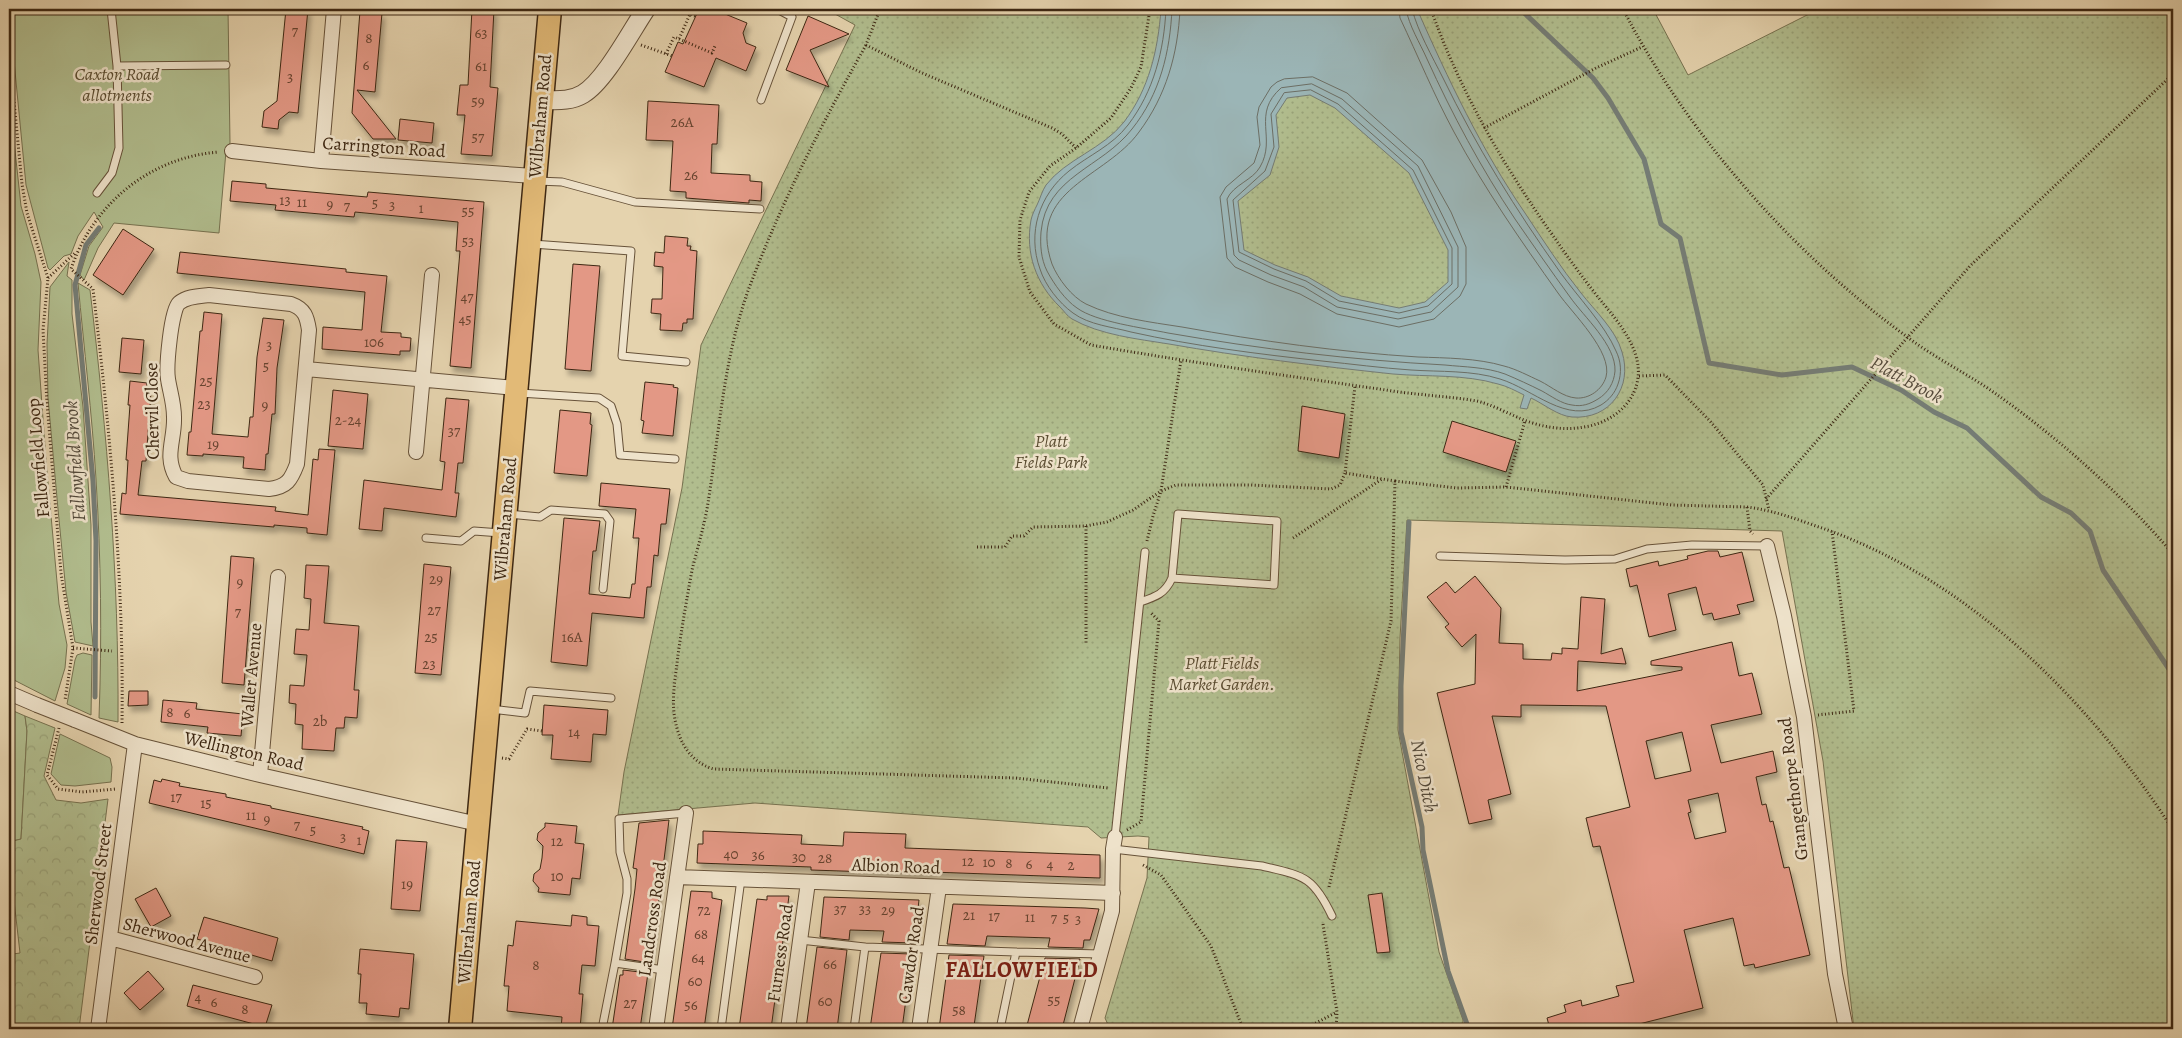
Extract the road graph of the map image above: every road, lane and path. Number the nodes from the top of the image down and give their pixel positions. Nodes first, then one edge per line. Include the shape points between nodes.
1 (111, 9) edge
2 (334, 9) edge
3 (550, 9) edge
4 (646, 9) edge
5 (777, 9) edge
6 (880, 9) edge
7 (1150, 9) edge
8 (1431, 9) edge
9 (1623, 9) edge
10 (697, 18) dead end
11 (628, 36) junction
12 (679, 39) junction
13 (866, 45) junction
14 (715, 46) dead end
15 (1642, 47) junction
16 (9, 50) edge
17 (666, 54) junction
18 (672, 56) dead end
19 (226, 65) dead end
20 (117, 66) junction
21 (2173, 74) edge
22 (541, 100) junction
23 (761, 100) dead end
24 (1484, 128) junction
25 (1076, 148) junction
26 (232, 151) joint
27 (320, 161) junction
28 (534, 178) junction
29 (97, 193) dead end
30 (760, 209) dead end
31 (529, 243) junction
32 (77, 252) junction
33 (432, 274) dead end
34 (48, 278) junction
35 (1907, 337) junction
36 (1181, 360) junction
37 (686, 362) dead end
38 (306, 369) junction
39 (1638, 376) junction
40 (422, 379) junction
41 (1355, 386) junction
42 (516, 390) junction
43 (1525, 421) junction
44 (416, 452) dead end
45 (675, 459) dead end
46 (1345, 473) junction
47 (1383, 479) junction
48 (1395, 481) junction
49 (1506, 487) junction
50 (1161, 491) junction
51 (1766, 500) junction
52 (1747, 508) junction
53 (1769, 510) junction
54 (504, 523) junction
55 (1086, 526) junction
56 (1832, 531) junction
57 (426, 538) dead end
58 (1293, 538) dead end
59 (1767, 546) junction
60 (977, 547) dead end
61 (1145, 552) joint
62 (2173, 554) edge
63 (1440, 556) dead end
64 (278, 577) dead end
65 (1172, 578) junction
66 (603, 589) dead end
67 (1140, 602) junction
68 (1086, 644) dead end
69 (73, 648) junction
70 (112, 651) dead end
71 (9, 693) edge
72 (611, 698) dead end
73 (64, 706) dead end
74 (488, 708) junction
75 (1804, 717) junction
76 (60, 724) dead end
77 (542, 731) dead end
78 (122, 739) junction
79 (135, 744) junction
80 (484, 757) junction
81 (260, 776) junction
82 (130, 787) junction
83 (1120, 790) junction
84 (686, 813) joint
85 (478, 824) junction
86 (2173, 830) edge
87 (1114, 843) junction
88 (677, 877) junction
89 (742, 879) junction
90 (808, 882) junction
91 (939, 887) junction
92 (1113, 893) junction
93 (1326, 903) junction
94 (1332, 916) dead end
95 (110, 938) junction
96 (800, 940) junction
97 (865, 947) junction
98 (931, 948) junction
99 (1016, 952) junction
100 (1102, 954) junction
101 (615, 963) junction
102 (664, 970) junction
103 (255, 978) dead end
104 (1338, 1012) junction
105 (98, 1029) edge
106 (460, 1029) edge
107 (602, 1029) edge
108 (656, 1029) edge
109 (721, 1029) edge
110 (788, 1029) edge
111 (854, 1029) edge
112 (919, 1029) edge
113 (1000, 1029) edge
114 (1080, 1029) edge
115 (1243, 1029) edge
116 (1299, 1029) edge
117 (1336, 1029) edge
118 (1846, 1029) edge

1 - 20 lane
2 - 27 street
3 - 22 highway, Wilbraham Road
4 - 11 street
5 - 23 lane via 792,17
6 - 13 path
7 - 25 path via 1141,67 1131,88 1110,118
8 - 24 path
9 - 15 path
10 - 12 path via 690,14
11 - 17 path via 643,46
11 - 22 street via 598,81 583,94 566,100
12 - 14 path via 712,53
12 - 17 path via 674,37
13 - 25 path via 922,73 1052,128
13 - 83 path via 806,156 751,284 734,338 706,511 676,666 674,714 682,742 701,766 714,769 1015,778
15 - 24 path via 1566,83
15 - 35 path via 1693,120 1761,206 1817,262
16 - 34 path, Fallowfield Loop via 22,184 27,213
17 - 18 path
19 - 20 lane
20 - 29 lane via 119,148 112,173
21 - 35 path via 1970,266
22 - 28 highway, Wilbraham Road
24 - 39 path via 1524,195 1621,325 1637,358
25 - 36 path via 1050,166 1029,192 1023,210 1019,256 1030,292 1054,324 1091,345
26 - 27 street, Carrington Road
26 - 32 path via 200,153 176,159 132,184 87,232
27 - 28 street, Carrington Road
28 - 30 lane via 562,182 635,202
28 - 31 highway, Wilbraham Road
31 - 37 lane via 631,251 622,356
31 - 42 highway, Wilbraham Road
32 - 34 path
32 - 78 path via 71,269 93,288 110,430 123,654
33 - 40 street
34 - 69 path, Fallowfield Loop via 43,330 46,403 61,573
35 - 51 path
35 - 62 path via 1990,390 2061,445 2117,494
36 - 41 path
36 - 50 path
38 - 38 street, Chervil Close via 297,464 291,480 281,488 269,489 176,477 171,467 174,418 168,377 173,314 179,303 209,295 291,304 300,308 307,317 309,330
38 - 40 street
39 - 43 path via 1633,396 1621,412 1603,422 1568,429
39 - 51 path via 1664,375 1710,421 1763,485
40 - 42 street
40 - 44 street
41 - 43 path via 1479,402
41 - 46 path
42 - 45 lane via 599,398 611,406 617,424 620,455
42 - 54 highway, Wilbraham Road
43 - 49 path
46 - 47 path
46 - 50 path via 1340,485 1331,488 1176,485
47 - 48 path
47 - 58 path
48 - 49 path via 1457,488
48 - 93 path via 1391,621
49 - 52 path via 1672,505
50 - 55 path via 1108,522
50 - 61 path
51 - 53 path
52 - 53 path
52 - 59 path via 1750,531
53 - 56 path
54 - 57 lane via 474,531 461,541
54 - 66 lane via 540,517 551,510 605,514 610,522
54 - 74 highway, Wilbraham Road
55 - 60 path via 1033,527 1024,536 1012,536 1005,547
55 - 68 path
56 - 75 path via 1854,711
56 - 86 path via 1882,552 1917,572 1990,623 2054,680 2104,734
59 - 63 lane via 1692,545 1647,549 1615,559
59 - 75 street, Grangethorpe Road
61 - 67 lane
64 - 81 street, Waller Avenue
65 - 65 lane via 1178,514 1278,522 1274,585
65 - 67 lane via 1161,594
67 - 83 lane
67 - 87 path via 1159,621 1141,822
69 - 70 path
69 - 73 path, Fallowfield Loop
71 - 78 street, Wellington Road, bridge
72 - 74 lane via 530,690 526,713
74 - 80 highway, Wilbraham Road
75 - 118 street, Grangethorpe Road via 1835,974
76 - 82 path via 47,774 58,789 82,792
77 - 80 path via 527,729 509,759
78 - 79 street, Wellington Road
79 - 81 street, Wellington Road
79 - 82 street, Sherwood Street
80 - 85 highway, Wilbraham Road
81 - 85 street, Wellington Road
82 - 95 street, Sherwood Street
83 - 87 lane
84 - 88 street, Landcross Road
84 - 101 lane via 619,819 620,852 627,893
85 - 106 highway, Wilbraham Road
87 - 92 street
87 - 93 lane via 1283,871 1302,877 1315,886
87 - 115 path via 1161,875 1211,946
88 - 89 street, Albion Road
88 - 102 street, Landcross Road
89 - 90 street, Albion Road
89 - 109 lane
90 - 91 street, Albion Road
90 - 96 street, Furness Road
91 - 92 street, Albion Road
91 - 98 street, Cawdor Road
92 - 100 street
93 - 94 lane
93 - 104 path via 1322,917
95 - 103 street, Sherwood Avenue
95 - 105 street, Sherwood Street
96 - 97 lane
96 - 110 street, Furness Road
97 - 98 lane
97 - 111 lane
98 - 99 lane
98 - 112 street, Cawdor Road
99 - 100 lane
99 - 113 lane
100 - 114 street
101 - 102 lane
101 - 107 lane
102 - 108 street, Landcross Road
104 - 116 path
104 - 117 path

